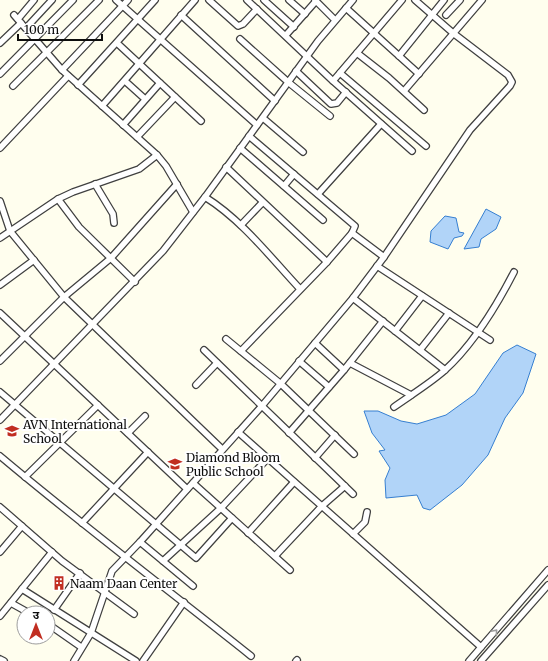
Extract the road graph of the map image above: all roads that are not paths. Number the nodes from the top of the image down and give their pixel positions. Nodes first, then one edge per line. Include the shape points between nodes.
1 (34, 0) edge
2 (52, 0) edge
3 (73, 0) edge
4 (99, 0) edge
5 (116, 0) edge
6 (128, 0) edge
7 (155, 0) edge
8 (195, 0) edge
9 (209, 0) edge
10 (247, 0) edge
11 (264, 0) edge
12 (289, 0) edge
13 (316, 0) edge
14 (353, 0) edge
15 (402, 0) edge
16 (415, 0) edge
17 (444, 0) edge
18 (460, 0) edge
19 (482, 0) edge
20 (123, 6) junction
21 (346, 8) junction
22 (257, 10) junction
23 (305, 14) junction
24 (432, 14) junction
25 (181, 15) junction
26 (446, 15) dead end
27 (18, 19) junction
28 (139, 19) junction
29 (336, 20) junction
30 (294, 26) junction
31 (26, 28) junction
32 (374, 33) junction
33 (453, 33) junction
34 (286, 36) junction
35 (35, 39) junction
36 (162, 39) junction
37 (240, 39) dead end
38 (0, 43) edge
39 (117, 43) junction
40 (47, 53) junction
41 (357, 53) junction
42 (307, 56) junction
43 (399, 56) junction
44 (140, 64) junction
45 (62, 70) junction
46 (296, 71) junction
47 (340, 73) junction
48 (0, 74) edge
49 (419, 74) junction
50 (68, 76) junction
51 (125, 81) junction
52 (333, 81) junction
53 (288, 82) junction
54 (160, 83) junction
55 (78, 85) junction
56 (13, 86) dead end
57 (404, 91) junction
58 (346, 92) junction
59 (175, 96) junction
60 (145, 99) junction
61 (275, 101) junction
62 (102, 106) junction
63 (424, 110) dead end
64 (330, 116) dead end
65 (263, 118) junction
66 (201, 121) dead end
67 (381, 124) junction
68 (123, 125) junction
69 (257, 125) junction
70 (249, 136) junction
71 (137, 137) junction
72 (426, 146) dead end
73 (0, 148) edge
74 (240, 148) junction
75 (412, 150) dead end
76 (303, 152) dead end
77 (157, 155) junction
78 (226, 168) junction
79 (294, 174) junction
80 (95, 184) junction
81 (177, 184) junction
82 (284, 186) junction
83 (318, 194) junction
84 (205, 197) junction
85 (58, 199) junction
86 (0, 201) edge
87 (262, 203) junction
88 (193, 212) junction
89 (323, 220) dead end
90 (114, 223) dead end
91 (241, 225) junction
92 (10, 231) junction
93 (352, 234) junction
94 (0, 238) edge
95 (384, 257) junction
96 (111, 258) junction
97 (34, 260) junction
98 (327, 262) junction
99 (377, 266) junction
100 (514, 272) dead end
101 (135, 282) junction
102 (0, 285) edge
103 (300, 289) junction
104 (422, 296) junction
105 (64, 297) junction
106 (353, 298) junction
107 (0, 313) edge
108 (449, 313) junction
109 (383, 321) junction
110 (91, 326) junction
111 (395, 331) junction
112 (478, 332) junction
113 (24, 335) junction
114 (226, 339) dead end
115 (490, 340) dead end
116 (314, 343) junction
117 (204, 350) dead end
118 (420, 350) junction
119 (241, 351) junction
120 (0, 360) edge
121 (300, 361) junction
122 (55, 363) junction
123 (217, 363) junction
124 (350, 363) junction
125 (344, 370) junction
126 (445, 370) junction
127 (281, 384) junction
128 (196, 385) dead end
129 (329, 387) junction
130 (0, 392) edge
131 (411, 395) junction
132 (15, 405) junction
133 (98, 405) junction
134 (261, 407) junction
135 (394, 407) dead end
136 (309, 411) junction
137 (145, 416) dead end
138 (0, 420) edge
139 (238, 432) junction
140 (128, 433) junction
141 (289, 433) junction
142 (335, 435) junction
143 (60, 443) junction
144 (222, 449) junction
145 (148, 452) junction
146 (354, 454) dead end
147 (0, 456) edge
148 (268, 458) junction
149 (315, 458) junction
150 (26, 477) junction
151 (294, 482) junction
152 (193, 483) junction
153 (345, 486) junction
154 (113, 489) junction
155 (187, 489) junction
156 (353, 494) dead end
157 (322, 506) junction
158 (0, 507) edge
159 (221, 508) junction
160 (367, 512) dead end
161 (232, 518) junction
162 (82, 523) junction
163 (155, 525) junction
164 (22, 526) junction
165 (248, 533) junction
166 (353, 534) junction
167 (140, 542) junction
168 (181, 545) junction
169 (0, 552) edge
170 (52, 552) junction
171 (275, 556) junction
172 (125, 558) junction
173 (163, 561) junction
174 (290, 570) dead end
175 (548, 570) edge
176 (80, 574) junction
177 (548, 585) edge
178 (193, 586) dead end
179 (22, 589) junction
180 (104, 592) junction
181 (184, 602) junction
182 (11, 603) junction
183 (46, 605) edge
184 (16, 606) edge
185 (56, 607) edge
186 (56, 611) edge
187 (134, 614) dead end
188 (0, 616) edge
189 (56, 629) edge
190 (91, 633) junction
191 (82, 647) junction
192 (481, 647) junction
193 (251, 656) dead end
194 (0, 659) edge
195 (4, 661) edge
196 (74, 661) edge
197 (136, 661) edge
198 (143, 661) edge
199 (470, 661) edge
200 (481, 661) edge

1 - 27 street
2 - 31 street
3 - 35 street
4 - 40 street
5 - 20 street
6 - 20 street
7 - 28 street
8 - 25 street
9 - 22 street via 238,26
10 - 22 street
11 - 30 street
12 - 23 street
13 - 23 street
13 - 29 street
14 - 21 street
15 - 32 street
16 - 24 street
17 - 24 street
18 - 26 street
19 - 33 street
20 - 28 street
20 - 45 street
21 - 29 street
21 - 32 street
22 - 34 street
23 - 30 street
24 - 33 street
24 - 43 street
25 - 36 street
25 - 61 street
27 - 31 street
27 - 38 street
28 - 36 street
28 - 39 street
29 - 42 street
30 - 34 street
31 - 35 street
32 - 41 street
32 - 43 street
33 - 49 street
33 - 95 street via 508,75 512,82 470,130
34 - 42 street
35 - 40 street
35 - 48 street
36 - 44 street
36 - 69 street
37 - 53 street
39 - 44 street
39 - 55 street
40 - 45 street
40 - 56 street
41 - 47 street
41 - 57 street
42 - 46 street
42 - 52 street
43 - 49 street
44 - 51 street
44 - 54 street
45 - 50 street
46 - 53 street
46 - 58 street via 331,104 337,103
47 - 52 street
47 - 72 street
49 - 57 street
50 - 55 street
50 - 73 street
51 - 60 street
51 - 62 street
52 - 58 street
53 - 61 street
53 - 64 street
54 - 59 street
54 - 60 street
55 - 62 street
57 - 63 street
58 - 67 street
59 - 66 street
59 - 71 street
60 - 68 street
61 - 65 street
62 - 68 street
65 - 69 street
65 - 76 street
67 - 75 street
67 - 83 street
68 - 71 street
69 - 70 street
70 - 74 street
70 - 79 street
71 - 77 street
74 - 78 street
74 - 82 street
77 - 80 street via 139,169
77 - 81 street
78 - 84 street
78 - 87 street
79 - 82 street
79 - 83 street
80 - 85 street
80 - 90 street via 113,214
81 - 88 street
81 - 96 street
82 - 89 street
83 - 93 street via 353,223 355,226
84 - 88 street
84 - 91 street
85 - 92 street
85 - 96 street via 79,227
86 - 92 street
87 - 91 street
87 - 98 street
88 - 101 street via 177,235
91 - 103 street
92 - 94 street
92 - 97 street
93 - 95 street
93 - 98 street
95 - 99 street
96 - 101 street
96 - 105 street
97 - 102 street
97 - 105 street
98 - 103 street
99 - 104 street
99 - 106 street
100 - 112 street
101 - 110 street
103 - 119 street
104 - 108 street
104 - 111 street
105 - 110 street
105 - 113 street
106 - 109 street
106 - 116 street
107 - 113 street
108 - 112 street
108 - 118 street
109 - 111 street
109 - 124 street
110 - 122 street
110 - 144 street
111 - 118 street
112 - 115 street
112 - 126 street
113 - 120 street
113 - 122 street
114 - 119 street
116 - 121 street
116 - 125 street
117 - 123 street
118 - 126 street
119 - 127 street
121 - 127 street
121 - 129 street
122 - 132 street
122 - 133 street
123 - 128 street
123 - 134 street
124 - 125 street
124 - 131 street
125 - 129 street
126 - 131 street
127 - 134 street
127 - 136 street
129 - 136 street
130 - 132 street
131 - 135 street
132 - 138 street
132 - 143 street
133 - 140 street
133 - 143 street
134 - 139 street
134 - 141 street
136 - 141 street
136 - 142 street
137 - 140 street
139 - 144 street
139 - 148 street
140 - 145 street
141 - 149 street
142 - 146 street
142 - 149 street
143 - 150 street
143 - 154 street
144 - 152 street
145 - 154 street
145 - 155 street
147 - 150 street
148 - 151 street
148 - 159 street
149 - 153 street
150 - 162 street
151 - 157 street
151 - 165 street
152 - 155 street
152 - 159 street
153 - 156 street
153 - 157 street
154 - 162 street
154 - 163 street
155 - 163 street
157 - 166 street
157 - 171 street
158 - 164 street
159 - 161 street
159 - 168 street
160 - 166 street via 365,522
161 - 165 street
161 - 168 street via 198,558
162 - 172 street
163 - 167 street
163 - 168 street
164 - 169 street
164 - 170 street
165 - 171 street
166 - 192 street
167 - 172 street
167 - 173 street
168 - 173 street
170 - 176 street
170 - 179 street
171 - 174 street
172 - 180 street via 112,571
172 - 181 street
173 - 178 street
192 -> 175 street
176 - 180 street
176 - 185 street
177 - 200 street
179 - 182 street
179 - 183 street
180 - 187 street
180 - 190 street
181 - 193 street
181 - 198 street
182 - 184 street
182 - 188 street
186 - 190 street
189 - 191 street
190 - 191 street
190 - 197 street
191 - 196 street
192 - 199 street
194 - 195 street

